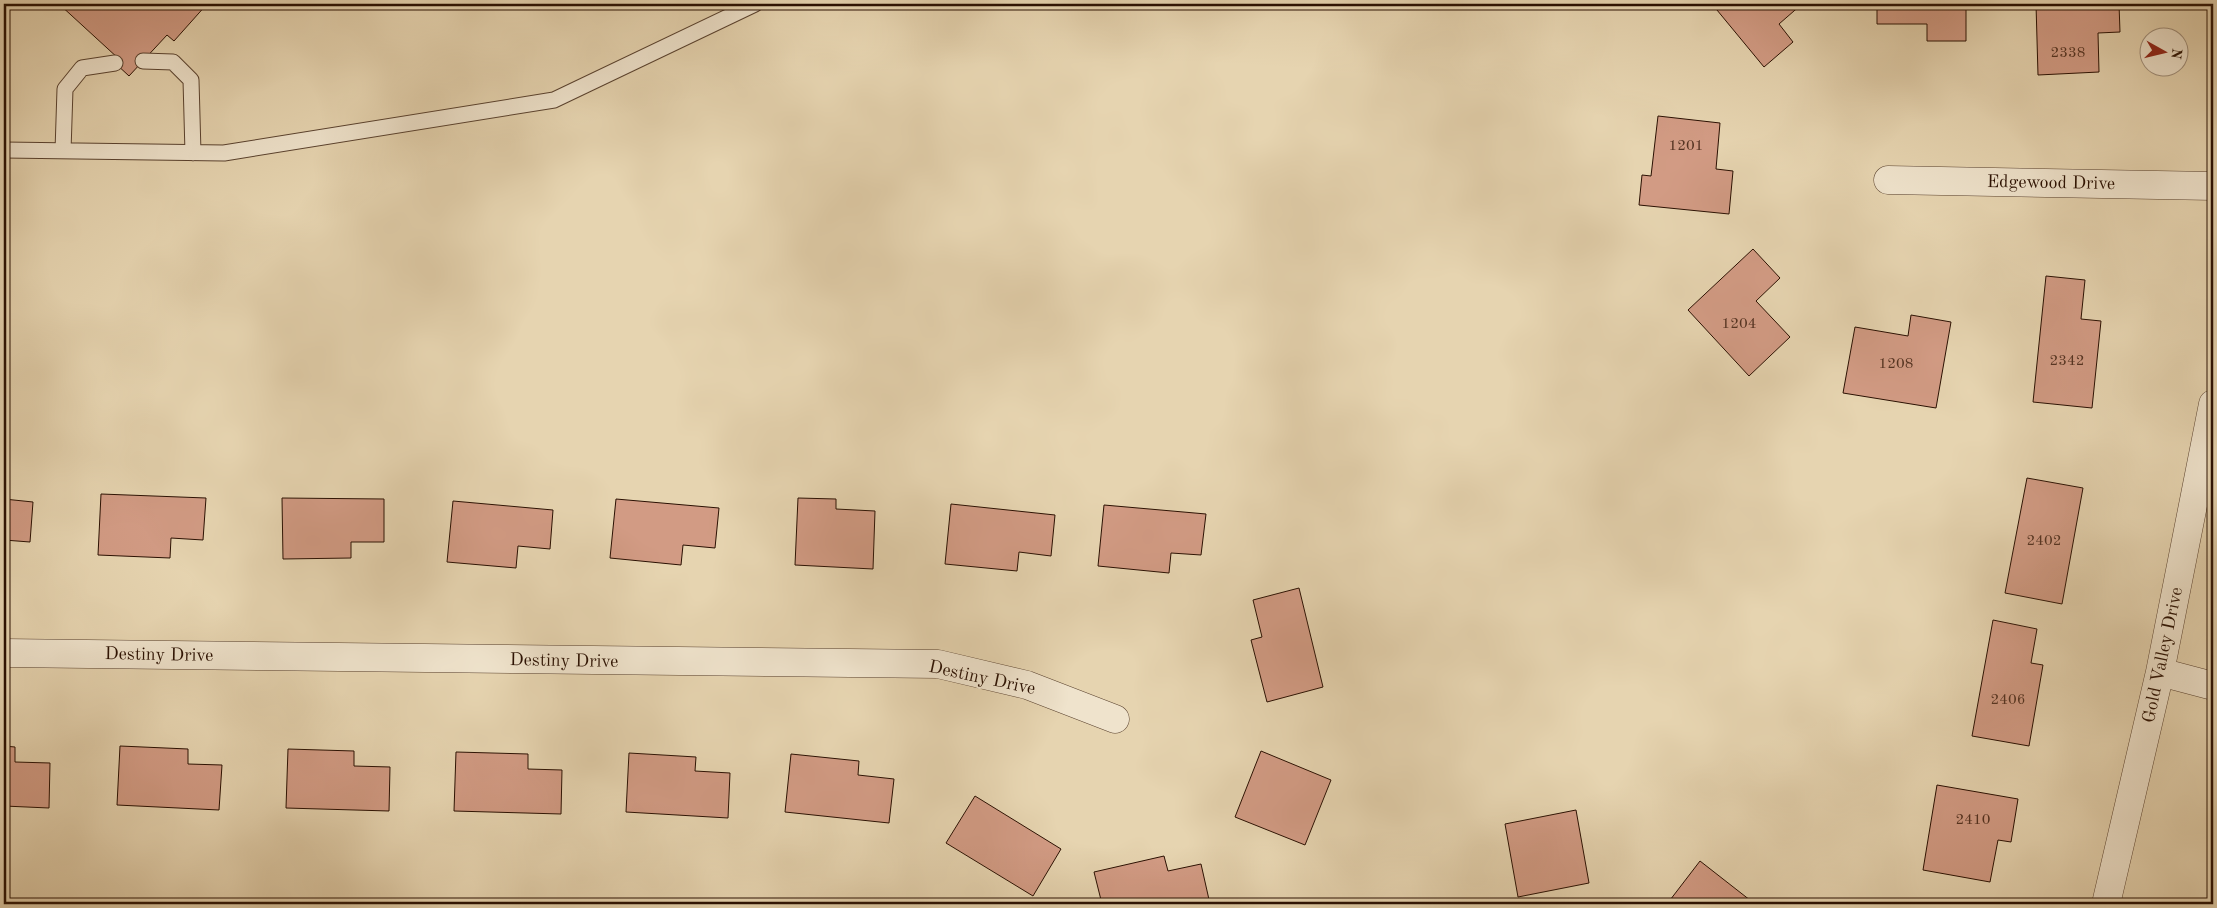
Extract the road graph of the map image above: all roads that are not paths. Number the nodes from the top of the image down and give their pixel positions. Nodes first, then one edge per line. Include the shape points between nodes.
1 (755, 4) edge
2 (143, 61) dead end
3 (116, 63) dead end
4 (4, 150) edge
5 (63, 151) junction
6 (193, 153) junction
7 (1888, 180) dead end
8 (2213, 186) edge
9 (2213, 404) edge
10 (4, 653) edge
11 (2160, 672) junction
12 (2213, 686) edge
13 (1115, 719) dead end
14 (2106, 904) edge

1 - 6 lane via 554,100 224,153
2 - 6 lane via 173,62 191,80
3 - 5 lane via 82,68 65,89
4 - 5 lane
5 - 6 lane
7 - 8 street, Edgewood Drive
9 - 11 street, Gold Valley Drive
10 - 13 street, Destiny Drive via 938,664 1028,685
11 - 12 street
11 - 14 street, Gold Valley Drive

